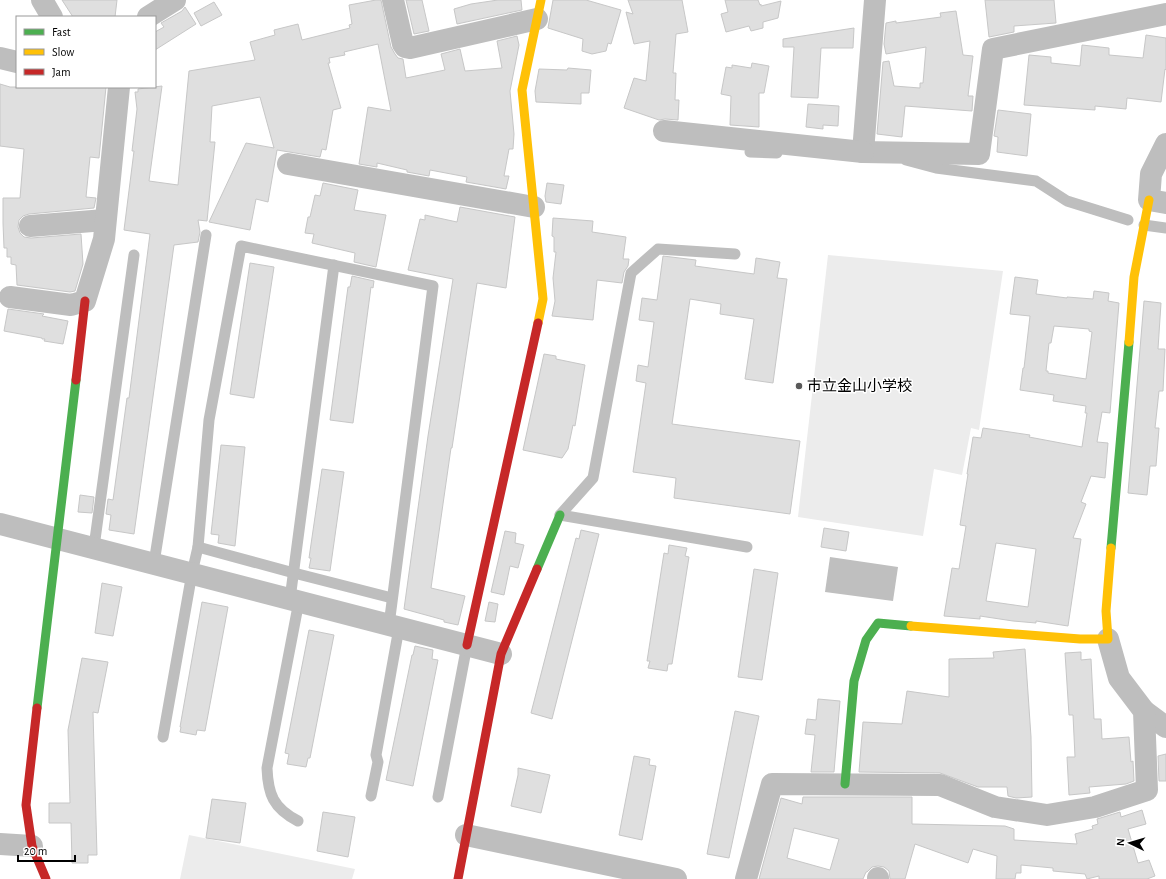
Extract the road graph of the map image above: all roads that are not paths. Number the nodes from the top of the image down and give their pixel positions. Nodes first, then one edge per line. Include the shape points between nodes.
1 (42, 0) edge
2 (175, 0) edge
3 (393, 0) edge
4 (875, 0) edge
5 (539, 9) edge
6 (1166, 14) edge
7 (51, 16) edge
8 (150, 16) edge
9 (0, 58) edge
10 (16, 62) edge
11 (119, 88) edge
12 (664, 131) dead end
13 (1166, 144) edge
14 (750, 152) dead end
15 (863, 152) junction
16 (288, 164) dead end
17 (1158, 202) edge
18 (534, 207) junction
19 (105, 220) junction
20 (1128, 220) dead end
21 (1144, 225) junction
22 (30, 226) dead end
23 (1166, 228) edge
24 (206, 235) dead end
25 (735, 254) dead end
26 (134, 255) dead end
27 (334, 265) junction
28 (10, 297) dead end
29 (85, 301) junction
30 (560, 515) junction
31 (0, 524) edge
32 (58, 539) junction
33 (94, 547) junction
34 (198, 547) junction
35 (747, 547) dead end
36 (154, 563) junction
37 (192, 573) junction
38 (294, 573) junction
39 (392, 598) junction
40 (295, 600) junction
41 (394, 626) junction
42 (1108, 639) junction
43 (467, 645) junction
44 (501, 654) junction
45 (1144, 711) junction
46 (1166, 727) edge
47 (163, 737) dead end
48 (845, 784) junction
49 (371, 796) dead end
50 (438, 797) dead end
51 (298, 821) dead end
52 (466, 835) junction
53 (0, 844) edge
54 (32, 846) junction
55 (46, 879) edge
56 (458, 879) edge
57 (676, 879) edge
58 (746, 879) edge

1 - 7 street
2 - 8 street
3 - 5 street via 403,44 410,48
4 - 15 street
5 - 18 street via 522,90
6 - 15 street via 993,49 979,154
9 - 10 street
11 - 19 street
12 - 15 street
13 - 17 street via 1151,174
14 - 20 lane via 903,160 936,168 1036,182 1067,201
16 - 18 street
17 - 21 street
18 - 43 street via 543,299
19 - 22 street
19 - 29 street via 104,239
21 - 23 lane
21 - 42 street via 1134,277 1106,611
24 - 36 lane
25 - 30 lane via 658,249 630,273 593,478
26 - 33 lane
27 - 34 lane via 241,246 209,420
27 - 38 lane
27 - 39 lane via 434,286
28 - 29 street via 71,305
29 - 32 street
30 - 35 lane
30 - 44 street
31 - 32 street
32 - 33 street
32 - 54 street via 26,805
33 - 36 street
34 - 37 lane
34 - 38 lane
36 - 37 street
37 - 40 street
37 - 47 lane
38 - 39 lane
38 - 40 lane
39 - 41 lane
40 - 41 street
40 - 51 lane via 267,768 271,795 284,814
41 - 43 street
41 - 49 lane via 376,755 378,762
42 - 45 street via 1119,678
42 - 48 street via 1080,639 878,622 866,640 854,681
43 - 44 street
43 - 50 lane
44 - 52 street
45 - 46 street
45 - 48 street via 1148,790 1095,807 1047,815 995,807 940,785
48 - 58 street via 772,784
52 - 56 street
52 - 57 street
53 - 54 street
54 - 55 street

